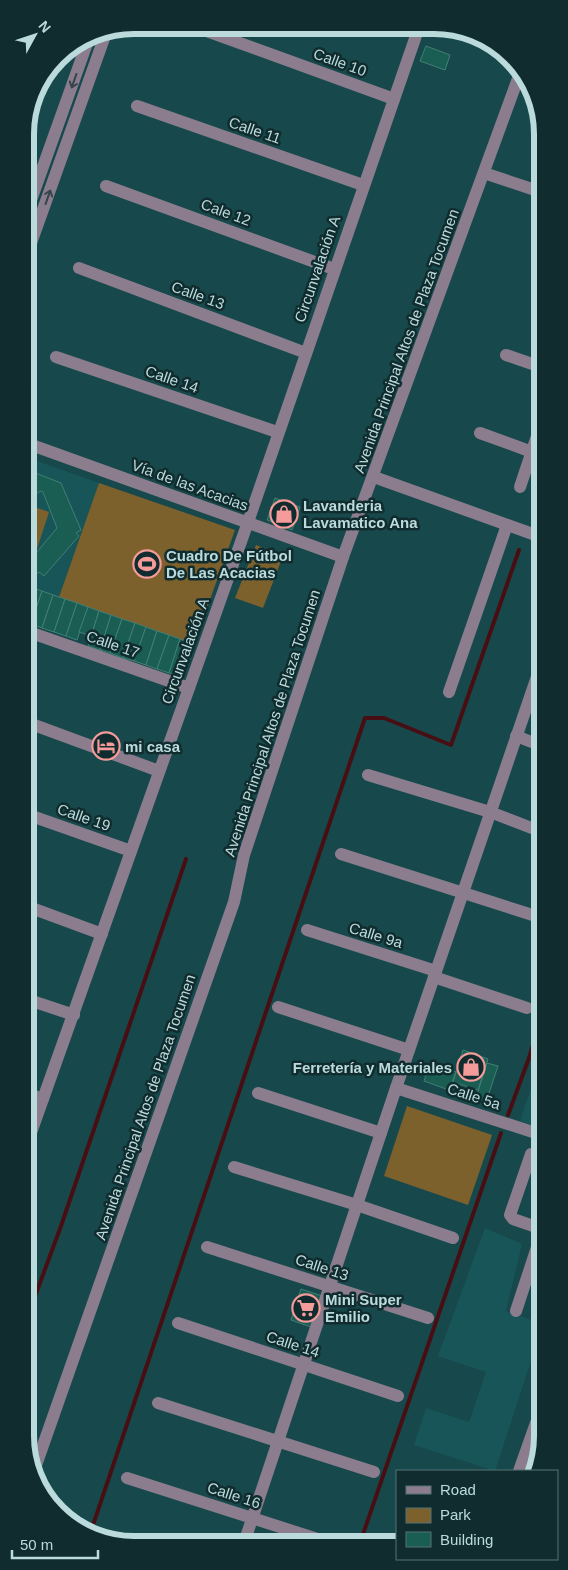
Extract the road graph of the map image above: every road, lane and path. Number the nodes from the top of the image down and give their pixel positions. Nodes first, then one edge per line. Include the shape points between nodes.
1 (215, 34) edge
2 (417, 34) edge
3 (103, 39) edge
4 (86, 46) edge
5 (518, 79) edge
6 (394, 99) junction
7 (137, 106) dead end
8 (484, 173) junction
9 (363, 185) junction
10 (106, 186) dead end
11 (534, 190) edge
12 (34, 193) edge
13 (34, 237) edge
14 (79, 268) dead end
15 (334, 269) junction
16 (306, 353) junction
17 (506, 354) dead end
18 (56, 357) dead end
19 (534, 364) edge
20 (278, 432) junction
21 (480, 433) dead end
22 (34, 446) edge
23 (534, 446) edge
24 (532, 452) junction
25 (374, 477) junction
26 (520, 487) dead end
27 (248, 522) junction
28 (507, 525) junction
29 (534, 534) edge
30 (344, 557) junction
31 (34, 634) edge
32 (534, 685) edge
33 (189, 688) junction
34 (449, 692) dead end
35 (34, 725) edge
36 (516, 736) junction
37 (534, 743) edge
38 (159, 771) junction
39 (368, 775) dead end
40 (490, 812) junction
41 (34, 817) edge
42 (534, 829) edge
43 (131, 851) junction
44 (341, 854) dead end
45 (463, 892) junction
46 (34, 909) edge
47 (534, 915) edge
48 (307, 930) dead end
49 (102, 934) junction
50 (435, 974) junction
51 (34, 1002) edge
52 (278, 1007) dead end
53 (526, 1008) dead end
54 (74, 1015) junction
55 (409, 1050) junction
56 (396, 1088) junction
57 (258, 1093) dead end
58 (34, 1096) edge
59 (43, 1099) junction
60 (34, 1124) edge
61 (534, 1132) edge
62 (381, 1133) junction
63 (531, 1154) dead end
64 (234, 1167) dead end
65 (357, 1205) junction
66 (534, 1227) edge
67 (453, 1238) dead end
68 (207, 1247) dead end
69 (534, 1255) edge
70 (329, 1287) junction
71 (516, 1310) dead end
72 (428, 1318) dead end
73 (178, 1323) dead end
74 (304, 1364) junction
75 (398, 1396) dead end
76 (158, 1403) dead end
77 (534, 1428) edge
78 (278, 1440) junction
79 (37, 1462) edge
80 (519, 1470) edge
81 (374, 1472) dead end
82 (127, 1478) dead end
83 (252, 1518) junction
84 (246, 1536) edge
85 (308, 1536) edge

1 - 6 street, Calle 10
2 - 6 street, Circunvalación A
13 -> 3 street
4 -> 12 street
5 - 8 street, Avenida Principal Altos de Plaza Tocumen
6 - 9 street, Circunvalación A
7 - 9 street, Calle 11
8 - 11 street
8 - 25 street, Avenida Principal Altos de Plaza Tocumen
9 - 15 street, Circunvalación A
10 - 15 street, Cale 12
14 - 16 street, Calle 13
15 - 16 street, Circunvalación A
16 - 20 street, Circunvalación A
17 - 19 street
18 - 20 street, Calle 14
20 - 27 street, Circunvalación A
21 - 24 street
22 - 27 street, Vía de las Acacias
23 - 24 street
24 - 26 street
25 - 28 street
25 - 30 street, Avenida Principal Altos de Plaza Tocumen
27 - 30 street, Vía de las Acacias
27 - 33 street, Circunvalación A
28 - 29 street
28 - 34 street
30 - 79 street, Avenida Principal Altos de Plaza Tocumen via 244,855 234,902
31 - 33 street, Calle 17
32 - 36 street
33 - 38 street, Circunvalación A
35 - 38 street
36 - 37 street
36 - 40 street
38 - 43 street, Circunvalación A
39 - 40 street
40 - 42 street
40 - 45 street
41 - 43 street, Calle 19
43 - 49 street, Circunvalación A
44 - 45 street
45 - 47 street
45 - 50 street
46 - 49 street
48 - 50 street, Calle 9a
49 - 54 street, Circunvalación A
50 - 53 street, Calle 9a
50 - 55 street
51 - 54 street
52 - 55 street
54 - 59 street, Circunvalación A
55 - 56 street
56 - 61 street, Calle 5a
56 - 62 street
57 - 62 street
58 - 59 street
59 - 60 street, Circunvalación A
62 - 65 street
63 - 66 street via 510,1215
64 - 65 street
65 - 67 street
65 - 70 street
68 - 70 street, Calle 13
69 - 71 street
70 - 72 street, Calle 13
70 - 74 street
73 - 74 street, Calle 14
74 - 75 street, Calle 14
74 - 78 street
76 - 78 street
77 - 80 street
78 - 81 street
78 - 83 street
82 - 83 street, Calle 16
83 - 84 street
83 - 85 street, Calle 16

